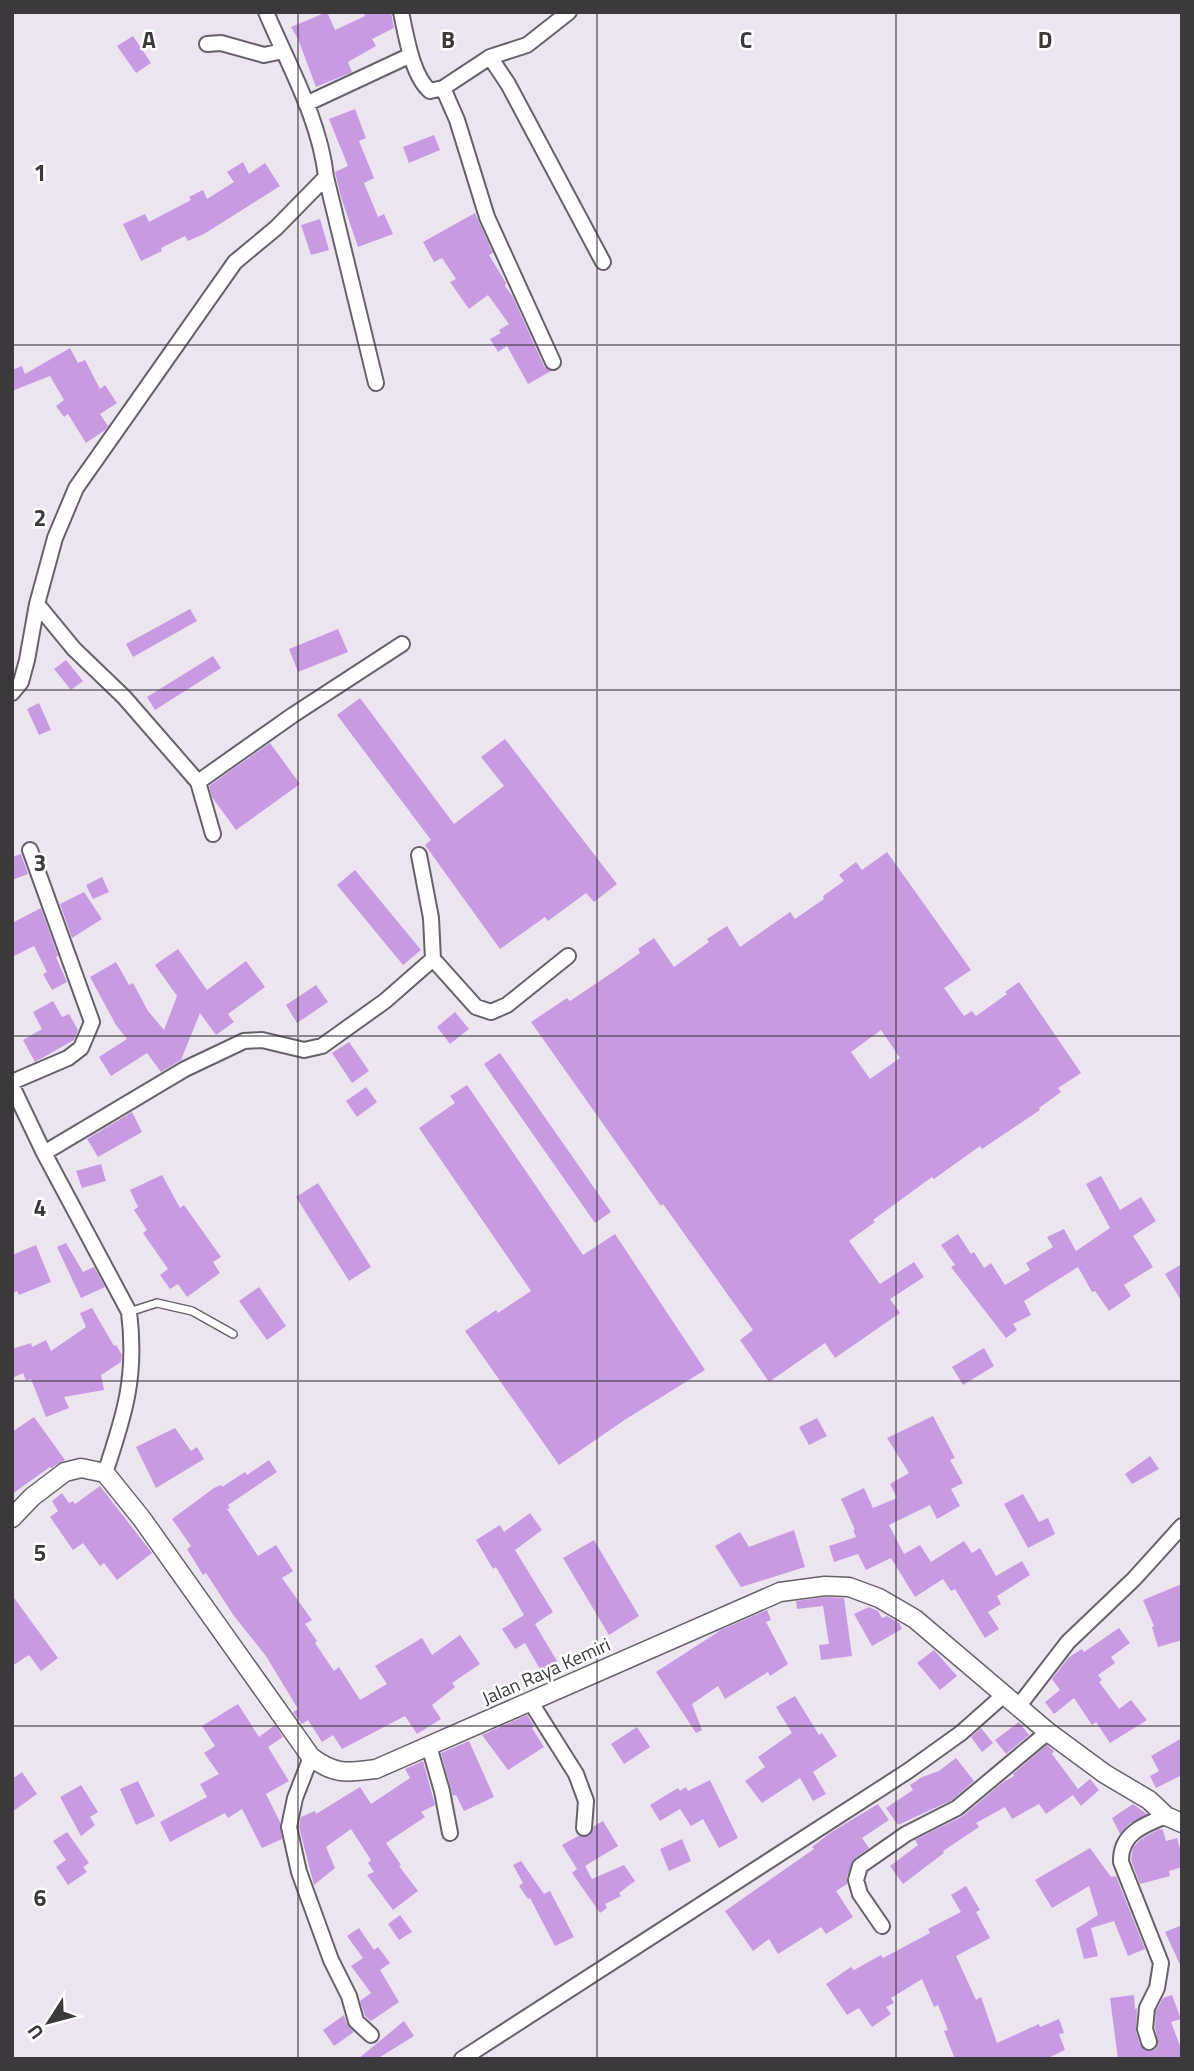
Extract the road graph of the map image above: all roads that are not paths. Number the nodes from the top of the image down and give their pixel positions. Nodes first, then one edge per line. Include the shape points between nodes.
1 (266, 12) edge
2 (401, 12) edge
3 (569, 12) edge
4 (207, 44) dead end
5 (283, 51) junction
6 (411, 55) junction
7 (490, 57) junction
8 (443, 88) junction
9 (306, 104) junction
10 (326, 177) junction
11 (603, 261) dead end
12 (553, 362) dead end
13 (376, 383) dead end
14 (37, 604) junction
15 (402, 643) dead end
16 (12, 693) edge
17 (198, 782) junction
18 (214, 834) dead end
19 (30, 850) dead end
20 (419, 855) dead end
21 (568, 957) dead end
22 (433, 959) junction
23 (12, 1084) edge
24 (44, 1153) junction
25 (129, 1312) junction
26 (233, 1334) dead end
27 (105, 1473) junction
28 (12, 1518) edge
29 (1182, 1526) edge
30 (530, 1701) junction
31 (1011, 1701) junction
32 (1048, 1732) junction
33 (429, 1746) junction
34 (311, 1757) junction
35 (1174, 1819) edge
36 (584, 1828) dead end
37 (450, 1833) dead end
38 (882, 1926) dead end
39 (371, 2035) dead end
40 (1149, 2042) dead end
41 (462, 2059) edge

1 - 5 street
2 - 6 street
3 - 7 street via 527,46
4 - 5 street via 221,43 264,55
5 - 9 street
6 - 8 street via 424,86 430,91
6 - 9 street
7 - 8 street
7 - 11 street
8 - 12 street via 487,217
9 - 10 street
10 - 13 street
10 - 14 street via 235,262 76,488 55,538
14 - 16 street via 21,682
14 - 17 street
15 - 17 street
17 - 18 street
19 - 23 street via 92,1022 81,1048
20 - 22 street
21 - 22 street via 507,1005 491,1012 476,1007
22 - 24 street via 385,1001 322,1045 304,1049 244,1041 185,1069
23 - 24 street
24 - 25 street
25 - 26 lane via 156,1303 192,1311
25 - 27 street via 130,1382 124,1418
27 - 28 street via 81,1468 65,1472
27 - 34 street, Jalan Raya Kemiri
29 - 31 street
30 - 31 street, Jalan Raya Kemiri via 780,1592 825,1586 849,1587 915,1619
30 - 33 street, Jalan Raya Kemiri
30 - 36 street via 576,1773 586,1801
31 - 32 street, Jalan Raya Kemiri
31 - 41 street
32 - 35 street, Jalan Raya Kemiri
32 - 38 street via 957,1808 906,1834 860,1866 856,1880 860,1894
33 - 34 street, Jalan Raya Kemiri via 376,1769 344,1773 326,1769
33 - 37 street
34 - 39 street via 289,1828 299,1872 331,1960 356,2021
35 - 40 street via 1143,1825 1127,1838 1121,1852 1161,1963 1157,1988 1147,2008

